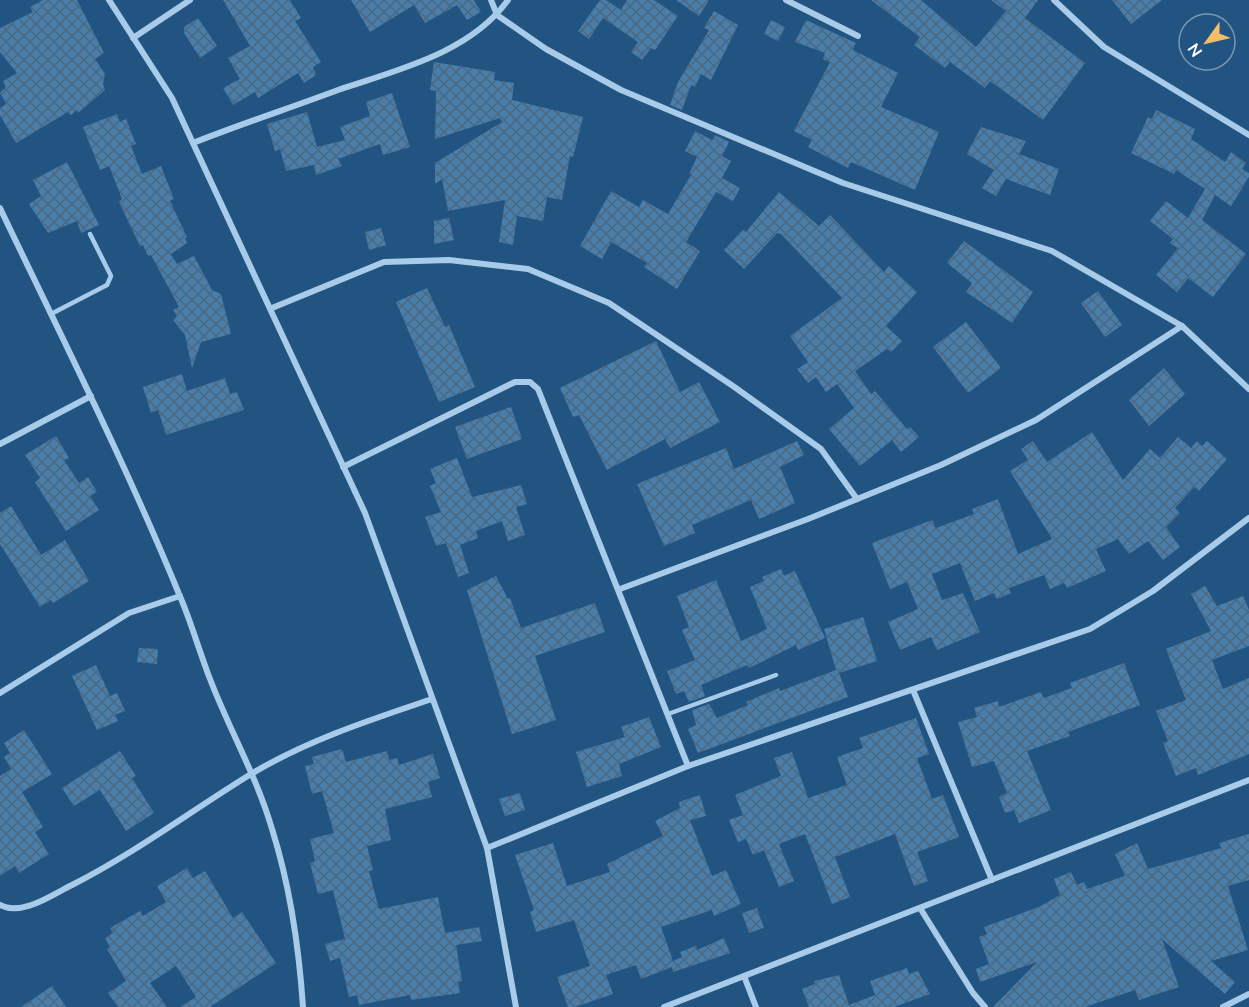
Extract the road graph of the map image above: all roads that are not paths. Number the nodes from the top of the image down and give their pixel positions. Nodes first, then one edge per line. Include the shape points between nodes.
1 (109, 0) edge
2 (190, 0) edge
3 (491, 0) edge
4 (508, 0) edge
5 (786, 0) edge
6 (1054, 0) edge
7 (497, 15) junction
8 (858, 36) dead end
9 (133, 38) junction
10 (1249, 135) edge
11 (193, 143) junction
12 (0, 208) edge
13 (90, 234) dead end
14 (272, 308) junction
15 (51, 314) junction
16 (1182, 326) junction
17 (1249, 389) edge
18 (91, 396) junction
19 (0, 444) edge
20 (343, 467) junction
21 (857, 499) junction
22 (1249, 518) edge
23 (620, 589) junction
24 (180, 596) junction
25 (776, 675) dead end
26 (914, 690) junction
27 (0, 693) edge
28 (432, 699) junction
29 (668, 714) junction
30 (688, 766) junction
31 (252, 774) junction
32 (1249, 780) edge
33 (487, 848) junction
34 (992, 880) junction
35 (0, 906) edge
36 (920, 908) junction
37 (744, 976) junction
38 (1249, 994) edge
39 (303, 1007) edge
40 (516, 1007) edge
41 (664, 1007) edge
42 (756, 1007) edge
43 (985, 1007) edge
44 (1223, 1007) edge

1 - 9 street
2 - 9 street
3 - 7 street
4 - 7 street
5 - 8 street
6 - 10 street via 1104,47
7 - 11 street via 479,31 413,64
7 - 16 street via 546,49 621,90 843,183 1053,251
9 - 11 street via 172,98
11 - 14 street
12 - 15 street
13 - 15 lane via 111,276 107,285
14 - 20 street
14 - 21 street via 384,262 449,260 528,269 609,303 734,386 821,449
15 - 18 street
16 - 17 street
16 - 21 street via 1036,420
18 - 19 street
18 - 24 street
20 - 23 street via 515,382 530,382 538,389
20 - 28 street via 365,513
21 - 23 street
22 - 26 street via 1153,591 1090,629
23 - 29 street
24 - 27 street via 129,613
24 - 31 street via 210,680
25 - 29 lane
26 - 30 street
26 - 34 street
28 - 31 street via 320,738
28 - 33 street
29 - 30 street
30 - 33 street
31 - 35 street via 87,877 31,906
31 - 39 street via 273,829 299,956
32 - 34 street
33 - 40 street
34 - 36 street
36 - 37 street
36 - 43 street
37 - 41 street
37 - 42 street
38 - 44 street

